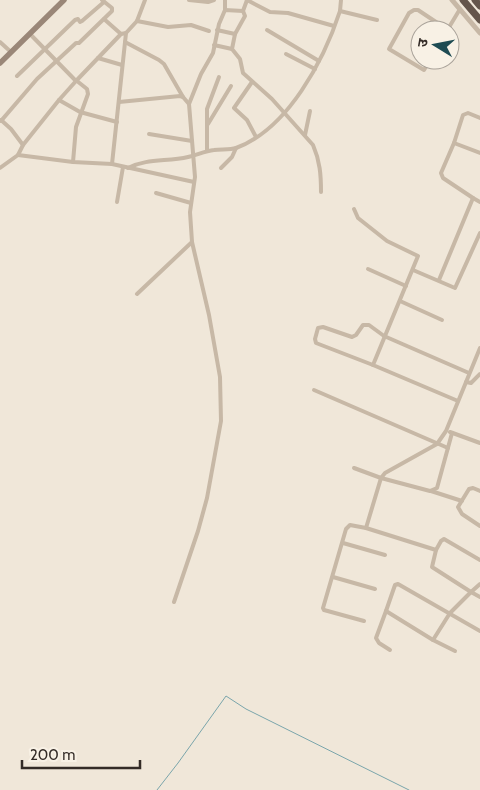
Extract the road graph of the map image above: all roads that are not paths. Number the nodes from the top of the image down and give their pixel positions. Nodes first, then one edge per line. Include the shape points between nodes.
1 (64, 0) edge
2 (145, 0) edge
3 (190, 0) edge
4 (214, 0) edge
5 (225, 0) edge
6 (247, 0) edge
7 (341, 0) edge
8 (452, 0) edge
9 (463, 0) edge
10 (103, 1) edge
11 (460, 9) junction
12 (225, 10) junction
13 (243, 11) junction
14 (340, 11) junction
15 (477, 16) edge
16 (104, 19) junction
17 (377, 20) dead end
18 (433, 20) edge
19 (454, 20) edge
20 (136, 21) junction
21 (334, 26) junction
22 (217, 30) junction
23 (266, 30) dead end
24 (478, 30) edge
25 (209, 31) dead end
26 (30, 34) junction
27 (123, 34) junction
28 (235, 34) junction
29 (0, 42) edge
30 (125, 42) junction
31 (214, 45) junction
32 (45, 49) junction
33 (232, 49) junction
34 (11, 52) junction
35 (286, 54) dead end
36 (98, 58) junction
37 (56, 60) junction
38 (320, 61) junction
39 (410, 62) edge
40 (0, 63) edge
41 (122, 65) junction
42 (315, 69) junction
43 (18, 76) dead end
44 (219, 77) dead end
45 (76, 81) junction
46 (252, 82) junction
47 (231, 86) dead end
48 (183, 97) junction
49 (59, 100) junction
50 (119, 102) junction
51 (189, 104) junction
52 (310, 111) dead end
53 (80, 112) junction
54 (284, 114) junction
55 (480, 118) edge
56 (1, 120) edge
57 (117, 122) junction
58 (207, 126) junction
59 (150, 134) dead end
60 (305, 135) junction
61 (256, 137) junction
62 (192, 141) junction
63 (454, 143) junction
64 (23, 144) junction
65 (236, 148) junction
66 (207, 151) junction
67 (480, 153) edge
68 (18, 155) junction
69 (194, 155) junction
70 (73, 162) junction
71 (112, 164) junction
72 (123, 167) junction
73 (0, 168) edge
74 (128, 168) junction
75 (221, 168) dead end
76 (194, 182) junction
77 (321, 192) dead end
78 (156, 193) dead end
79 (473, 198) junction
80 (117, 202) dead end
81 (480, 202) edge
82 (192, 203) junction
83 (354, 209) dead end
84 (480, 233) edge
85 (192, 242) junction
86 (368, 269) dead end
87 (413, 270) junction
88 (439, 280) junction
89 (406, 286) junction
90 (137, 294) dead end
91 (400, 301) junction
92 (442, 320) dead end
93 (384, 336) junction
94 (480, 348) edge
95 (373, 365) junction
96 (469, 373) junction
97 (480, 374) edge
98 (466, 382) junction
99 (314, 390) dead end
100 (458, 401) junction
101 (446, 431) junction
102 (452, 433) junction
103 (480, 443) edge
104 (437, 444) junction
105 (448, 448) junction
106 (354, 468) dead end
107 (381, 478) junction
108 (430, 491) junction
109 (480, 491) edge
110 (462, 501) junction
111 (480, 526) edge
112 (366, 528) junction
113 (343, 543) junction
114 (436, 550) junction
115 (385, 555) dead end
116 (480, 560) edge
117 (333, 577) junction
118 (480, 584) edge
119 (375, 589) dead end
120 (471, 592) junction
121 (480, 597) edge
122 (174, 602) dead end
123 (386, 611) junction
124 (450, 613) junction
125 (364, 621) dead end
126 (480, 631) edge
127 (433, 640) junction
128 (390, 650) dead end
129 (455, 651) dead end

1 - 26 main road
2 - 20 street
3 - 4 street
5 - 12 street
6 - 13 street
6 - 21 street via 270,12 288,13
7 - 14 street
8 - 11 street
9 - 15 highway
10 - 16 street via 113,10
10 - 32 street via 82,21 75,20
11 - 19 street
11 - 24 street
12 - 13 street
12 - 22 street
13 - 28 street via 245,16
14 - 17 street
14 - 21 street
16 - 27 street
16 - 37 street
18 - 39 street via 418,10 409,13 389,50
20 - 25 street via 168,26 191,25
20 - 27 street
21 - 38 street
22 - 28 street
22 - 31 street
23 - 38 street
26 - 32 street
26 - 34 main road
27 - 30 street
27 - 36 street
28 - 33 street
29 - 34 street
30 - 41 street
30 - 48 street via 164,64
31 - 33 street
31 - 51 street
32 - 37 street
32 - 43 street
33 - 46 street via 240,59 243,73
34 - 40 main road
35 - 42 street
36 - 41 street
36 - 45 street
37 - 45 street
37 - 56 street
38 - 42 street
41 - 50 street
42 - 54 street
44 - 58 street via 208,104
45 - 49 street
45 - 53 street via 88,90
46 - 54 street
46 - 61 street via 234,108 247,120
47 - 58 street
48 - 50 street
48 - 51 street
49 - 53 street
49 - 64 street
50 - 57 street
51 - 62 street
52 - 60 street
53 - 57 street
53 - 70 street
54 - 60 street
54 - 61 street
55 - 63 street via 464,114
56 - 64 street
57 - 71 street
58 - 66 street
59 - 62 street
60 - 77 street via 317,155
61 - 65 street
62 - 69 street
63 - 67 street
63 - 79 street via 441,176
64 - 68 street
65 - 66 street
65 - 75 street
66 - 69 street
68 - 70 street
68 - 73 street
69 - 74 street via 142,162
69 - 76 street
70 - 71 street
71 - 72 street
72 - 74 street
72 - 80 street
74 - 76 street
76 - 82 street
78 - 82 street
79 - 81 street
79 - 88 street
82 - 85 street
83 - 87 street via 358,218 387,241 416,254
84 - 88 street via 455,288
85 - 90 street
85 - 122 street via 220,376 221,421 207,498
86 - 89 street
87 - 88 street
87 - 89 street
89 - 91 street
91 - 92 street
91 - 93 street
93 - 95 street
93 - 95 street via 366,324 354,337 318,328 317,344
93 - 96 street
94 - 96 street
95 - 100 street
96 - 98 street
97 - 98 street via 472,383
98 - 100 street
99 - 104 street
100 - 101 street
101 - 102 street
101 - 104 street
102 - 103 street
102 - 105 street
104 - 105 street
104 - 107 street
105 - 108 street via 437,488
106 - 107 street
107 - 108 street
107 - 112 street
108 - 110 street
109 - 110 street via 469,489
110 - 111 street via 459,512
112 - 113 street via 348,526
112 - 114 street
113 - 115 street
113 - 117 street
114 - 116 street via 444,539
114 - 120 street via 432,567
117 - 119 street
117 - 125 street via 323,604 324,610
118 - 120 street
120 - 121 street
120 - 124 street
123 - 124 street via 398,584
123 - 127 street
123 - 128 street via 376,638
124 - 126 street
124 - 127 street
127 - 129 street

